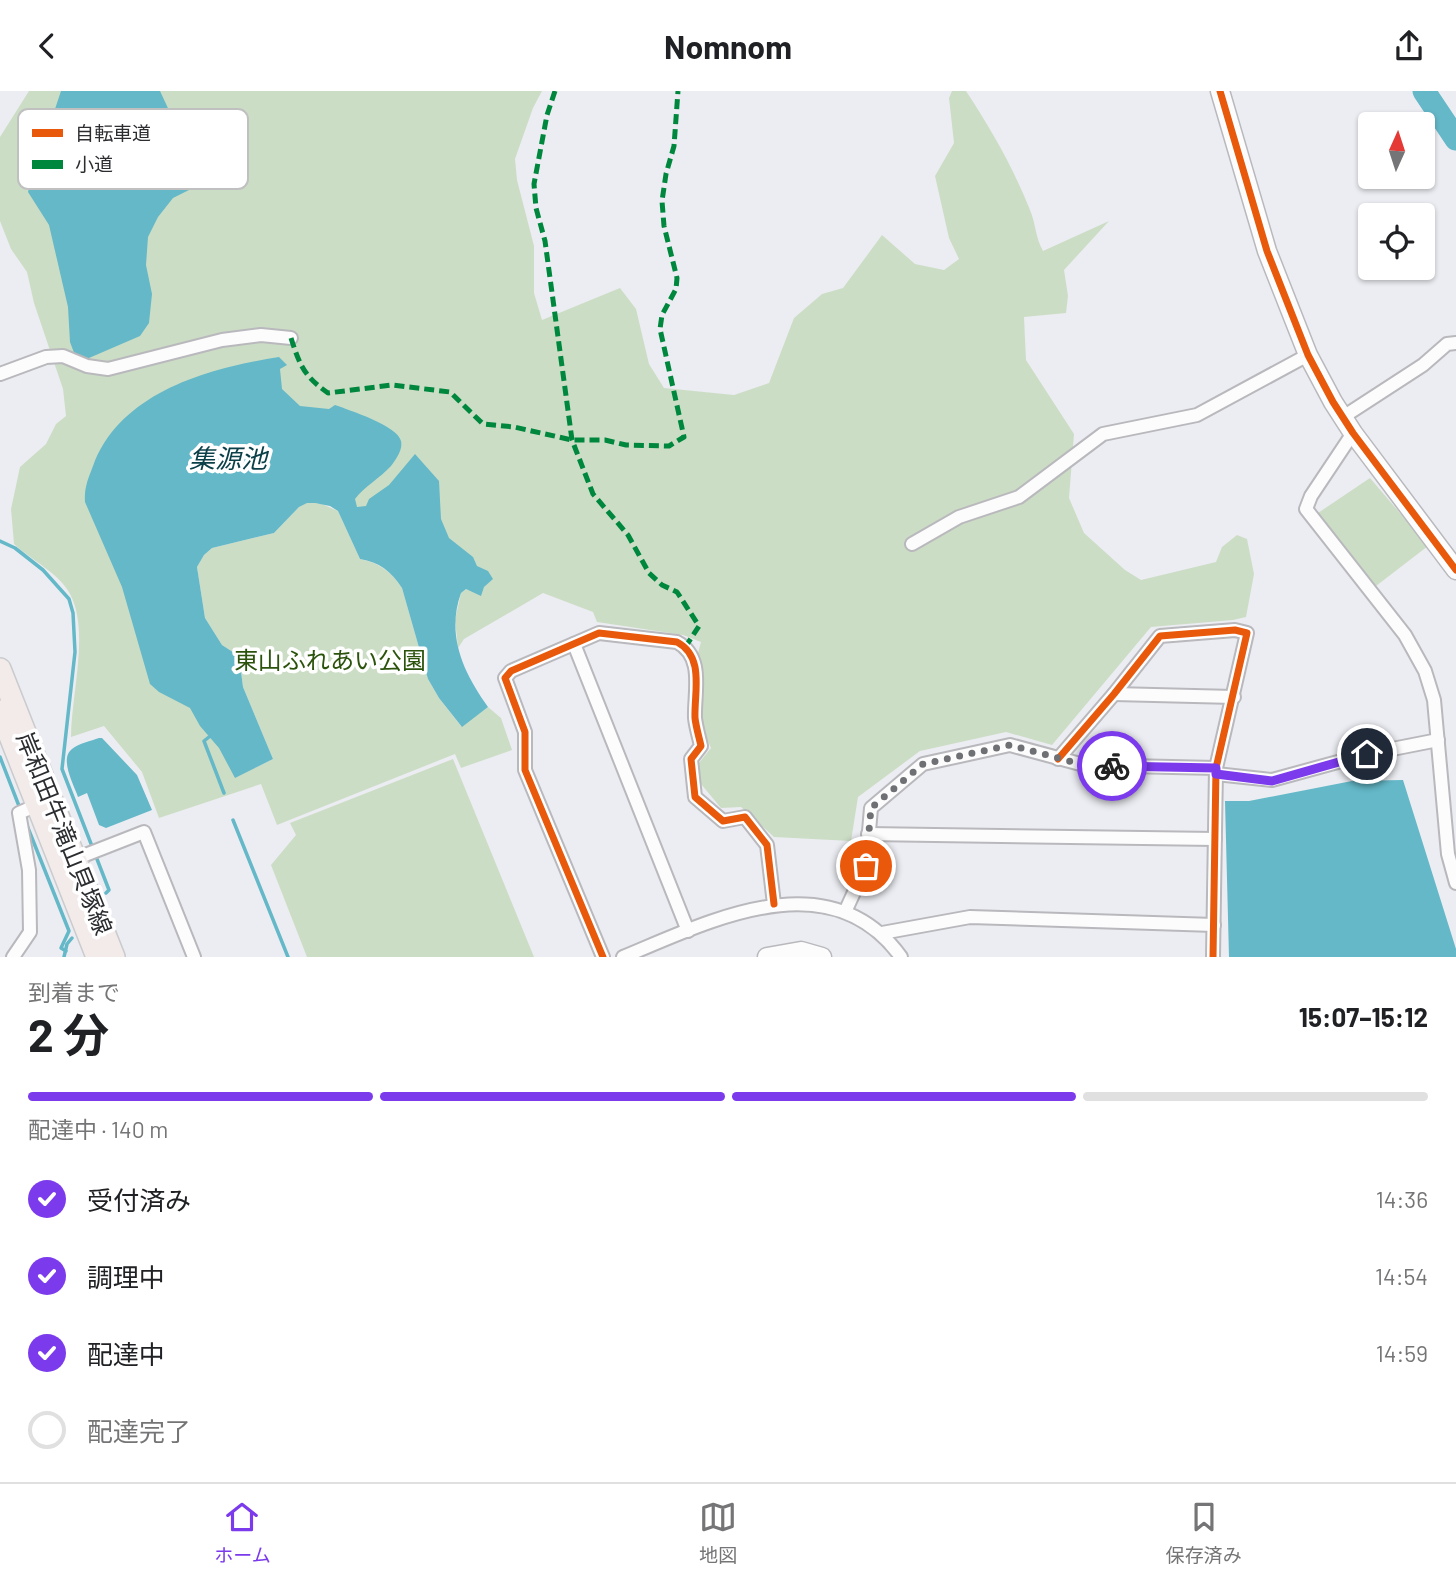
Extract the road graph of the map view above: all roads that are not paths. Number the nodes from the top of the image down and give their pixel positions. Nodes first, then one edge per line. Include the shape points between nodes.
1 (1220, 91) edge
2 (291, 338) dead end
3 (1456, 343) edge
4 (1308, 355) junction
5 (0, 374) edge
6 (1343, 417) junction
7 (1353, 433) junction
8 (912, 544) dead end
9 (1456, 570) edge
10 (574, 644) junction
11 (0, 669) edge
12 (1114, 694) junction
13 (1234, 697) junction
14 (0, 711) edge
15 (1438, 740) junction
16 (1058, 759) junction
17 (1216, 771) junction
18 (37, 805) junction
19 (867, 834) junction
20 (1215, 839) junction
21 (75, 859) junction
22 (1456, 883) edge
23 (774, 904) junction
24 (845, 912) junction
25 (1214, 925) junction
26 (688, 931) junction
27 (882, 933) junction
28 (13, 957) edge
29 (97, 957) edge
30 (114, 957) edge
31 (194, 957) edge
32 (603, 957) edge
33 (623, 957) edge
34 (767, 957) edge
35 (822, 957) edge
36 (901, 957) edge
37 (1213, 957) edge

1 - 4 street via 1267,251
2 - 5 street via 261,335 222,340 107,369 63,356 46,357
3 - 6 street via 1447,344
4 - 6 street
4 - 8 street via 1197,415 1103,434 1019,497 959,517
6 - 7 street
7 - 9 street
7 - 15 street via 1306,509 1405,635 1434,700
10 - 23 street via 599,633 686,646 698,677 695,722 701,745 691,759 695,797 723,821 745,817 767,845
10 - 26 street
10 - 32 street via 511,671 505,678 525,732 525,770
11 - 21 main road, 岸和田牛滝山貝塚線
12 - 13 street
12 - 13 street via 1160,636 1235,630 1247,633
12 - 16 street
13 - 17 street
14 - 18 main road, 岸和田牛滝山貝塚線
15 - 17 street via 1272,781
15 - 22 street via 1448,854
16 - 17 street
16 - 19 street via 1010,745 923,764 871,808
17 - 20 street
18 - 28 street via 19,813 29,870 30,932
18 - 29 main road, 岸和田牛滝山貝塚線
19 - 20 street
19 - 24 street via 866,866
20 - 25 street
21 - 30 main road, 岸和田牛滝山貝塚線
21 - 31 street via 144,832
23 - 24 street via 797,903
23 - 26 street
24 - 27 street
25 - 27 street via 970,917
25 - 37 street
26 - 33 street
27 - 36 street
34 - 35 street via 801,951

